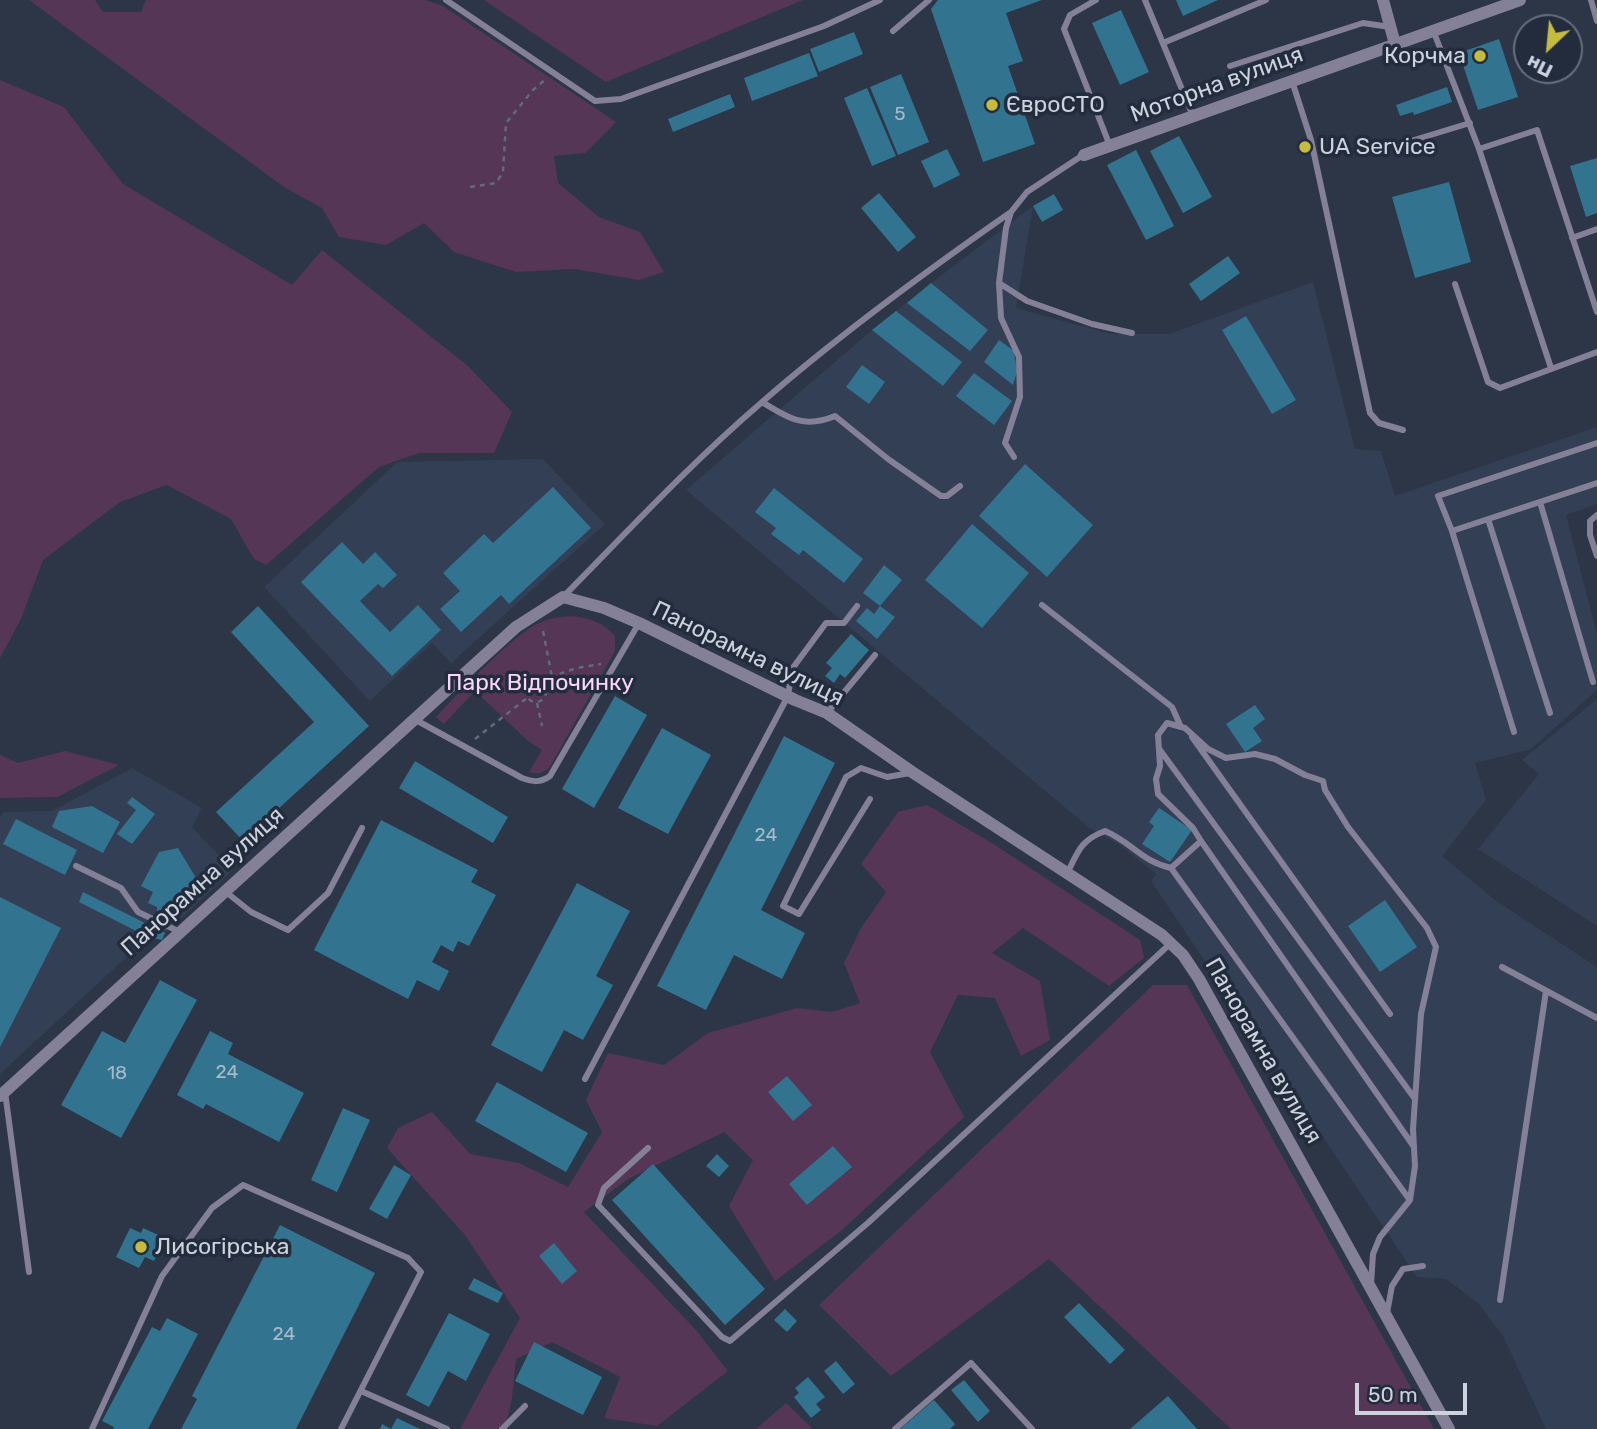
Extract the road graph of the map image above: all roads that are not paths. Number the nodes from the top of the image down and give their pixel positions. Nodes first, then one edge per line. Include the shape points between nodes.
1 (446, 0) edge
2 (880, 0) edge
3 (929, 0) edge
4 (1096, 0) edge
5 (1145, 0) edge
6 (1266, 0) edge
7 (1383, 0) edge
8 (1520, 0) edge
9 (1591, 0) edge
10 (1597, 20) edge
11 (1390, 27) junction
12 (1433, 30) junction
13 (893, 32) dead end
14 (1163, 43) junction
15 (1395, 44) junction
16 (1230, 66) dead end
17 (1292, 80) junction
18 (1194, 116) junction
19 (1470, 123) junction
20 (1401, 144) dead end
21 (1110, 146) junction
22 (1479, 149) junction
23 (1084, 155) joint
24 (1011, 212) junction
25 (1597, 229) edge
26 (1572, 237) junction
27 (999, 283) junction
28 (1455, 284) dead end
29 (1597, 312) edge
30 (1132, 333) dead end
31 (1597, 352) edge
32 (1551, 368) junction
33 (762, 402) junction
34 (1403, 430) dead end
35 (1597, 443) edge
36 (1014, 457) dead end
37 (1597, 483) edge
38 (960, 486) dead end
39 (1540, 502) junction
40 (1597, 515) edge
41 (1488, 519) junction
42 (1451, 531) junction
43 (1597, 556) edge
44 (563, 597) junction
45 (1042, 605) dead end
46 (857, 606) dead end
47 (639, 623) junction
48 (875, 654) dead end
49 (1593, 682) dead end
50 (788, 696) junction
51 (827, 713) junction
52 (1550, 713) dead end
53 (414, 719) junction
54 (1183, 727) junction
55 (1514, 732) dead end
56 (1159, 748) junction
57 (912, 772) junction
58 (870, 799) dead end
59 (362, 828) dead end
60 (1201, 841) junction
61 (76, 866) dead end
62 (1171, 868) junction
63 (1067, 874) junction
64 (225, 891) junction
65 (180, 932) junction
66 (1171, 943) junction
67 (1502, 967) dead end
68 (1546, 991) junction
69 (1390, 1014) dead end
70 (1597, 1018) edge
71 (585, 1079) dead end
72 (3, 1094) edge
73 (1415, 1099) junction
74 (648, 1148) dead end
75 (1415, 1149) junction
76 (1410, 1200) junction
77 (1423, 1266) dead end
78 (29, 1272) dead end
79 (1371, 1286) junction
80 (1500, 1300) dead end
81 (1386, 1314) junction
82 (361, 1391) junction
83 (525, 1406) dead end
84 (92, 1429) edge
85 (341, 1429) edge
86 (447, 1429) edge
87 (502, 1429) edge
88 (895, 1429) edge
89 (1032, 1429) edge
90 (1449, 1429) edge

1 - 2 lane via 595,101 621,99 824,26
3 - 13 lane
4 - 21 lane via 1070,15 1063,29
5 - 14 lane
6 - 14 lane
7 - 11 street
8 - 12 street, Моторна вулиця
9 - 10 lane
11 - 15 street
11 - 16 lane via 1363,23
12 - 15 street, Моторна вулиця
12 - 19 lane
14 - 18 lane
15 - 17 street, Моторна вулиця
17 - 18 street, Моторна вулиця
17 - 34 lane via 1311,140 1370,413 1379,423
18 - 21 street, Моторна вулиця
19 - 20 lane
19 - 22 lane
21 - 23 street, Моторна вулиця
22 - 26 lane via 1537,130
22 - 32 lane
23 - 24 lane, Моторна вулиця via 1027,192
24 - 27 lane
24 - 33 lane, Моторна вулиця via 916,279
25 - 26 lane
26 - 29 lane
27 - 30 lane via 1027,301
27 - 36 lane via 1001,318 1019,357 1020,397 1005,443
28 - 32 lane via 1488,382 1500,388
31 - 32 lane
33 - 38 lane via 790,419 821,422 835,416 941,496
33 - 44 lane, Моторна вулиця via 685,472
35 - 42 lane via 1438,496
37 - 39 lane
39 - 41 lane
39 - 49 lane
40 - 43 lane via 1589,528
41 - 42 lane
41 - 52 lane
42 - 55 lane
44 - 47 street, Панорамна вулиця
44 - 53 street, Панорамна вулиця via 516,626
45 - 54 lane via 1172,707
46 - 50 lane via 845,623 826,622 792,669
47 - 50 street, Панорамна вулиця
47 - 53 lane via 544,780 522,778
48 - 51 lane
50 - 51 street, Панорамна вулиця
50 - 71 lane
51 - 57 street, Панорамна вулиця
53 - 64 street, Панорамна вулиця
54 - 56 lane via 1167,723 1158,735
54 - 69 lane
54 - 73 lane via 1226,758 1255,754 1323,781 1348,827 1427,928 1436,947 1421,1014
56 - 60 lane via 1158,794
56 - 73 lane
57 - 58 lane via 887,777 861,768 846,777 783,906 799,914
57 - 63 street, Панорамна вулиця
59 - 64 lane via 328,893 288,930 251,912
60 - 62 lane
60 - 75 lane
61 - 65 lane via 121,888 138,912
62 - 63 lane via 1152,863 1122,838 1105,831 1089,837
62 - 76 lane
63 - 66 street, Панорамна вулиця
64 - 65 street, Панорамна вулиця
65 - 72 street, Панорамна вулиця
66 - 74 lane via 869,1222 730,1341 598,1205 604,1188
66 - 79 street, Панорамна вулиця via 1199,979
67 - 68 lane
68 - 70 lane
68 - 80 lane
72 - 78 lane
73 - 75 lane
75 - 76 lane
76 - 79 lane via 1380,1237 1373,1254
77 - 81 lane via 1403,1269 1392,1286
79 - 81 street, Панорамна вулиця
81 - 90 street, Панорамна вулиця
82 - 84 lane via 421,1272 408,1258 243,1185 212,1208 162,1276
82 - 85 lane
82 - 86 lane
83 - 87 lane
88 - 89 lane via 971,1363

